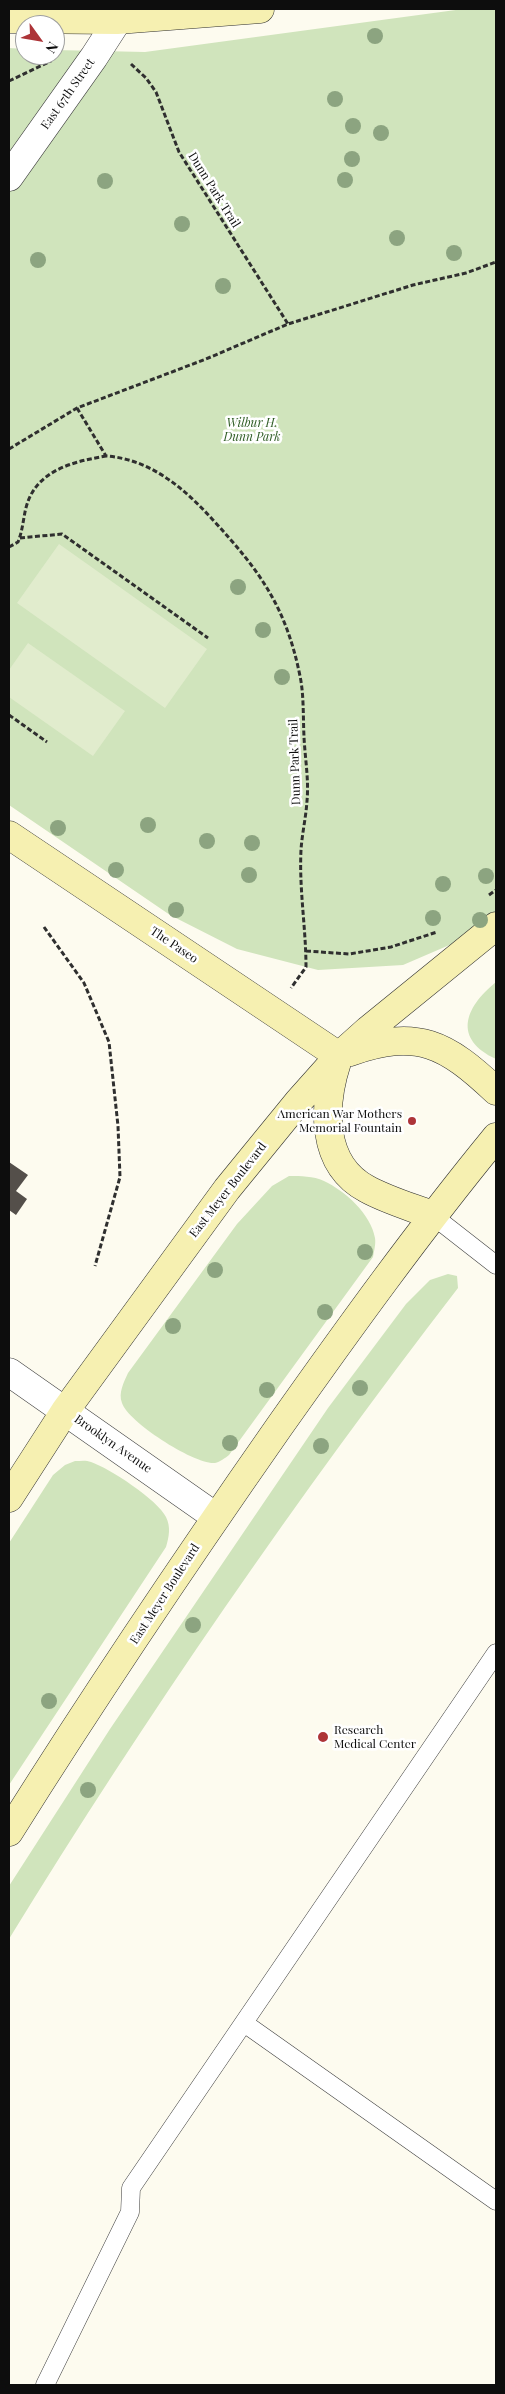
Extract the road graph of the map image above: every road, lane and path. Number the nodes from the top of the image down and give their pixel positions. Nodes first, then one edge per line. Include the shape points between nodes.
1 (260, 9) edge
2 (121, 15) edge
3 (9, 19) edge
4 (131, 64) dead end
5 (43, 65) edge
6 (9, 81) edge
7 (9, 177) edge
8 (496, 262) edge
9 (288, 324) junction
10 (77, 408) junction
11 (9, 449) edge
12 (106, 456) junction
13 (20, 538) junction
14 (9, 547) edge
15 (208, 638) dead end
16 (9, 715) edge
17 (47, 742) dead end
18 (9, 835) edge
19 (496, 890) edge
20 (482, 901) dead end
21 (445, 926) dead end
22 (496, 926) edge
23 (44, 927) dead end
24 (306, 951) junction
25 (274, 1012) junction
26 (339, 1056) junction
27 (496, 1091) edge
28 (496, 1137) edge
29 (432, 1215) junction
30 (496, 1265) edge
31 (95, 1266) dead end
32 (9, 1372) edge
33 (65, 1411) junction
34 (9, 1498) edge
35 (216, 1517) junction
36 (496, 1653) edge
37 (9, 1832) edge
38 (244, 2023) junction
39 (496, 2201) edge
40 (45, 2385) edge

1 - 2 main road
2 - 3 main road
2 - 7 street, East 67th Street
4 - 9 path, Dunn Park Trail via 156,92 179,152
5 - 6 path
8 - 9 path
9 - 10 path
10 - 11 path
10 - 12 path
12 - 13 path, Dunn Park Trail via 66,464 48,474 29,498
12 - 24 path, Dunn Park Trail via 142,462 199,504 266,584 286,624 300,678 307,800 301,849 300,902
13 - 14 path
13 - 15 path via 62,534
16 - 17 path
18 - 25 main road, The Paseo
19 - 20 path
21 - 24 path via 437,932 391,947 349,954
22 - 26 main road, East Meyer Boulevard
23 - 31 path via 84,983 109,1042 120,1176
24 - 25 path, Dunn Park Trail via 306,967
25 - 26 main road, The Paseo
26 - 27 main road via 377,1042 396,1039 417,1041 458,1059
26 - 29 main road via 326,1107 334,1152 347,1173 366,1189
26 - 33 main road, East Meyer Boulevard via 227,1189
28 - 29 main road, East Meyer Boulevard
29 - 30 lane
29 - 35 main road, East Meyer Boulevard
32 - 33 street, Brooklyn Avenue
33 - 34 main road, East Meyer Boulevard
33 - 35 street, Brooklyn Avenue
35 - 37 main road, East Meyer Boulevard
36 - 38 lane
38 - 39 lane
38 - 40 lane via 131,2188 130,2212

